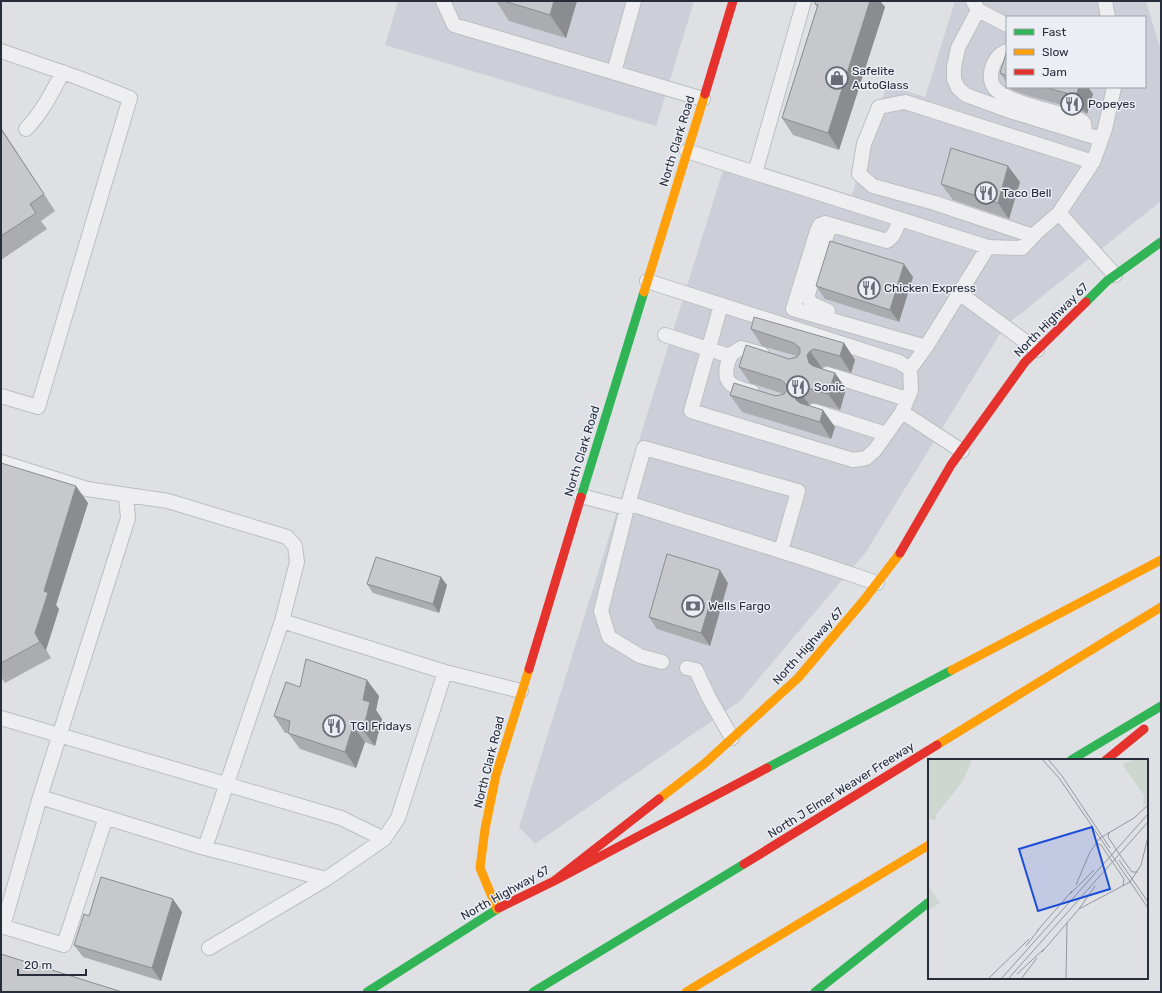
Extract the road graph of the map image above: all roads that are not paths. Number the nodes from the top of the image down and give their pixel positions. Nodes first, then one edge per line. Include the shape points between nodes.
1 (443, 1) edge
2 (634, 1) edge
3 (733, 1) edge
4 (804, 1) edge
5 (1105, 1) edge
6 (975, 5) edge
7 (1108, 16) edge
8 (1006, 24) edge
9 (1, 51) edge
10 (1006, 51) edge
11 (63, 72) junction
12 (614, 72) junction
13 (1114, 88) edge
14 (703, 99) junction
15 (26, 129) dead end
16 (1084, 134) junction
17 (1101, 139) junction
18 (687, 151) junction
19 (1093, 162) junction
20 (755, 173) junction
21 (1060, 213) junction
22 (899, 219) junction
23 (1033, 236) junction
24 (1161, 242) edge
25 (988, 247) junction
26 (1149, 250) junction
27 (1161, 255) edge
28 (1115, 275) junction
29 (647, 282) junction
30 (959, 293) junction
31 (721, 305) junction
32 (665, 335) dead end
33 (926, 347) junction
34 (708, 348) junction
35 (1037, 350) junction
36 (730, 356) junction
37 (776, 359) edge
38 (910, 369) junction
39 (827, 374) edge
40 (761, 395) edge
41 (1, 396) edge
42 (904, 405) junction
43 (814, 412) edge
44 (886, 434) junction
45 (962, 451) junction
46 (1, 462) edge
47 (126, 496) junction
48 (581, 496) junction
49 (627, 508) junction
50 (781, 551) junction
51 (1161, 560) edge
52 (878, 583) junction
53 (1161, 608) edge
54 (282, 622) junction
55 (662, 662) dead end
56 (687, 668) dead end
57 (445, 672) junction
58 (521, 691) junction
59 (1161, 706) edge
60 (1, 718) edge
61 (1156, 719) edge
62 (60, 735) junction
63 (732, 738) junction
64 (1073, 759) edge
65 (1107, 759) edge
66 (227, 785) junction
67 (40, 797) junction
68 (106, 816) junction
69 (384, 839) junction
70 (928, 846) edge
71 (205, 848) junction
72 (326, 879) junction
73 (554, 881) junction
74 (928, 903) edge
75 (497, 909) junction
76 (2, 926) edge
77 (209, 948) dead end
78 (366, 992) edge
79 (533, 992) edge
80 (686, 992) edge
81 (815, 992) edge

1 - 12 lane via 454,25
2 - 12 lane
3 - 14 main road, North Clark Road
4 - 20 lane
5 - 7 lane
6 - 8 lane
6 - 16 lane via 958,48 954,67 954,79 958,88 966,95 1007,110
9 - 11 lane
10 - 16 lane via 997,58 993,66 991,78 997,91 1011,99 1082,121
11 - 15 lane via 45,104
11 - 41 lane via 130,98 38,407
12 - 14 lane
13 - 17 lane
14 - 18 main road, North Clark Road
16 - 17 lane
17 - 19 lane
18 - 20 lane
18 - 29 main road, North Clark Road
19 - 21 lane
19 - 23 lane via 905,102 879,107 864,144 859,174 873,186 935,203
20 - 22 lane
21 - 23 lane
21 - 28 lane
22 - 25 lane
22 - 33 lane via 897,229 887,241 824,223 820,225 793,308
23 - 25 lane via 1022,248
24 - 26 main road, North Highway 67
25 - 30 lane
26 - 27 main road
26 - 28 main road, North Highway 67
28 - 35 main road, North Highway 67
29 - 31 lane
29 - 48 main road, North Clark Road
30 - 33 lane
30 - 35 lane
31 - 34 lane
31 - 38 lane via 899,362
32 - 34 lane
33 - 38 lane
34 - 36 lane
34 - 44 lane via 691,411 853,460 866,458
35 - 45 main road, North Highway 67 via 1025,362
36 - 37 lane via 741,348
36 - 40 lane via 726,374 729,383
38 - 42 lane via 911,390
39 - 42 lane
42 - 44 lane
42 - 45 lane
43 - 44 lane
45 - 52 main road, North Highway 67 via 951,465 901,551
46 - 47 lane via 87,489
47 - 54 lane via 168,501 286,537 295,546 297,562
47 - 62 lane via 128,518
48 - 49 lane
48 - 58 main road, North Clark Road
49 - 50 lane via 634,506
49 - 50 lane via 644,448 798,491
49 - 55 lane via 601,611 609,637 640,656
50 - 52 lane
51 - 73 main road
52 - 63 main road, North Highway 67 via 798,678
53 - 79 main road, North J Elmer Weaver Freeway
54 - 57 lane
54 - 66 lane
56 - 63 lane via 696,670
57 - 58 lane
57 - 69 lane via 398,818
58 - 75 main road, North Clark Road via 496,775 480,868
59 - 64 main road
60 - 62 lane
61 - 65 main road
62 - 66 lane
62 - 67 lane
63 - 73 main road, North Highway 67 via 704,764
66 - 69 lane via 341,818
66 - 71 lane
67 - 68 lane
67 - 76 lane
68 - 71 lane
68 - 76 lane via 64,944
69 - 72 lane
70 - 80 main road
71 - 72 lane
72 - 77 lane
73 - 75 main road, North Highway 67
74 - 81 main road
75 - 78 main road, North Highway 67

